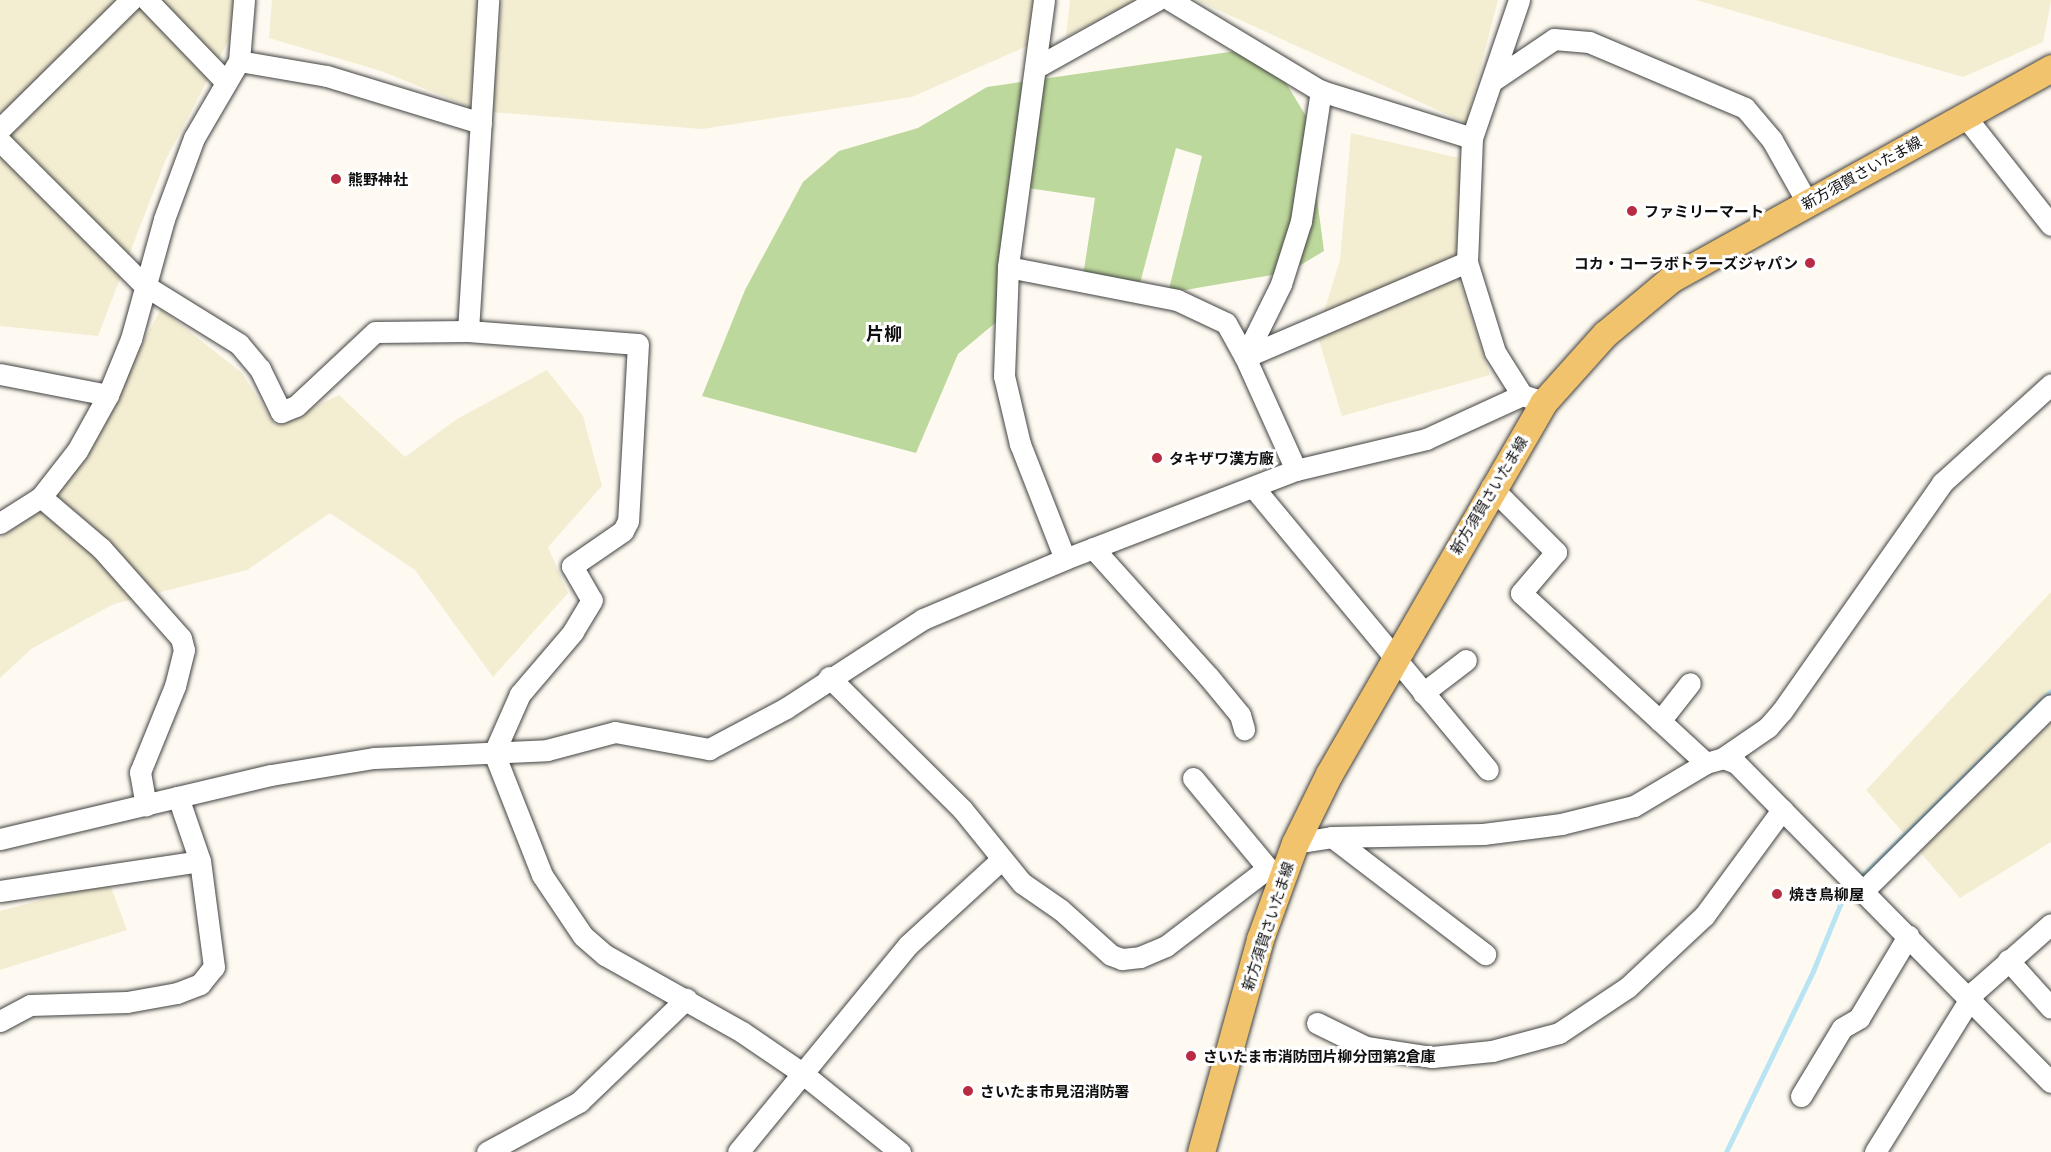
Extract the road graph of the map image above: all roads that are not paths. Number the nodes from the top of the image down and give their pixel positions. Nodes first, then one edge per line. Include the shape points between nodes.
1 (131, 0) edge
2 (147, 0) edge
3 (244, 0) edge
4 (488, 0) edge
5 (1044, 0) edge
6 (1157, 0) edge
7 (1170, 0) edge
8 (1519, 0) edge
9 (239, 61) junction
10 (1035, 68) junction
11 (2051, 68) edge
12 (1495, 79) junction
13 (225, 81) junction
14 (1321, 91) junction
15 (1964, 115) junction
16 (481, 123) junction
17 (0, 129) edge
18 (1472, 138) junction
19 (0, 141) edge
20 (1807, 202) junction
21 (2051, 225) edge
22 (1467, 262) junction
23 (1008, 267) junction
24 (144, 285) junction
25 (468, 331) junction
26 (1245, 357) junction
27 (0, 374) edge
28 (2051, 384) edge
29 (108, 395) junction
30 (1533, 399) junction
31 (1296, 470) junction
32 (1491, 487) junction
33 (1254, 488) junction
34 (41, 497) junction
35 (0, 524) edge
36 (1093, 549) junction
37 (1065, 559) junction
38 (1395, 658) junction
39 (1467, 660) dead end
40 (829, 677) junction
41 (1690, 683) dead end
42 (1423, 693) junction
43 (2051, 705) edge
44 (1660, 721) junction
45 (1244, 729) dead end
46 (494, 753) junction
47 (1714, 761) junction
48 (1488, 770) dead end
49 (1193, 778) dead end
50 (178, 796) junction
51 (146, 805) junction
52 (1782, 810) junction
53 (1332, 837) junction
54 (0, 839) edge
55 (1295, 843) junction
56 (1002, 859) junction
57 (200, 861) junction
58 (1273, 875) junction
59 (0, 891) edge
60 (1863, 891) junction
61 (2051, 924) edge
62 (1908, 936) junction
63 (1485, 954) dead end
64 (2008, 960) junction
65 (686, 999) junction
66 (1974, 1000) junction
67 (2051, 1008) edge
68 (0, 1021) edge
69 (1317, 1023) dead end
70 (802, 1073) junction
71 (2051, 1082) edge
72 (1801, 1096) dead end
73 (487, 1152) edge
74 (738, 1152) edge
75 (900, 1152) edge
76 (1201, 1152) edge
77 (1875, 1152) edge

1 - 17 street
2 - 13 street
3 - 9 street
4 - 16 street
5 - 10 street
6 - 10 street
7 - 14 street
8 - 12 street
9 - 13 street
9 - 16 street via 327,76
10 - 23 street
11 - 15 main road, 新方須賀さいたま線
12 - 18 street
12 - 20 street via 1554,39 1588,42 1745,108 1772,140
13 - 24 street via 194,138
14 - 18 street
14 - 26 street via 1301,221 1281,284
15 - 20 main road, 新方須賀さいたま線
15 - 21 street
16 - 25 street
18 - 22 street
19 - 24 street
20 - 30 main road, 新方須賀さいたま線 via 1671,279
22 - 26 street
22 - 30 street via 1495,352
23 - 26 street via 1177,300 1226,323
23 - 37 street via 1004,376 1020,444
24 - 25 street via 239,344 260,369 281,412 296,406 375,332
24 - 29 street via 131,339
25 - 46 street via 638,344 628,521 623,531 572,566 592,600 573,632 520,694
26 - 31 street
27 - 29 street
28 - 47 street via 1942,483 1768,727
29 - 34 street via 77,451
30 - 31 street via 1426,439
30 - 32 main road, 新方須賀さいたま線
31 - 33 street
32 - 38 main road, 新方須賀さいたま線
32 - 44 street via 1556,552 1521,593
33 - 36 street
33 - 38 street
34 - 35 street
34 - 51 street via 101,548 181,638 184,650 174,686 140,772
36 - 37 street
36 - 45 street via 1208,676 1239,715
37 - 40 street via 923,619
38 - 42 street
38 - 55 main road, 新方須賀さいたま線
39 - 42 street
40 - 46 street via 786,708 709,749 615,732 547,750
40 - 56 street via 962,808
41 - 44 street
42 - 48 street
43 - 60 street
44 - 47 street
46 - 50 street via 374,758
46 - 65 street via 542,875 570,922 605,955
47 - 52 street via 1736,763
47 - 53 street via 1634,806 1561,824 1483,834
49 - 58 street
50 - 51 street
50 - 57 street
51 - 54 street
52 - 60 street
52 - 69 street via 1704,916 1628,987 1559,1033 1502,1049 1431,1057 1366,1047
53 - 55 street
53 - 63 street
55 - 58 main road, 新方須賀さいたま線
56 - 58 street via 1033,892 1061,910 1110,955 1122,959 1166,946
56 - 70 street via 908,945
57 - 59 street
57 - 68 street via 214,967 200,984 177,993 127,1002 30,1005
58 - 76 main road, 新方須賀さいたま線
60 - 62 street
61 - 64 street
62 - 66 street
62 - 72 street via 1859,1018 1842,1028
64 - 66 street via 1975,992
64 - 67 street
65 - 70 street
65 - 73 street via 579,1102
66 - 71 street
66 - 77 street
70 - 74 street
70 - 75 street

